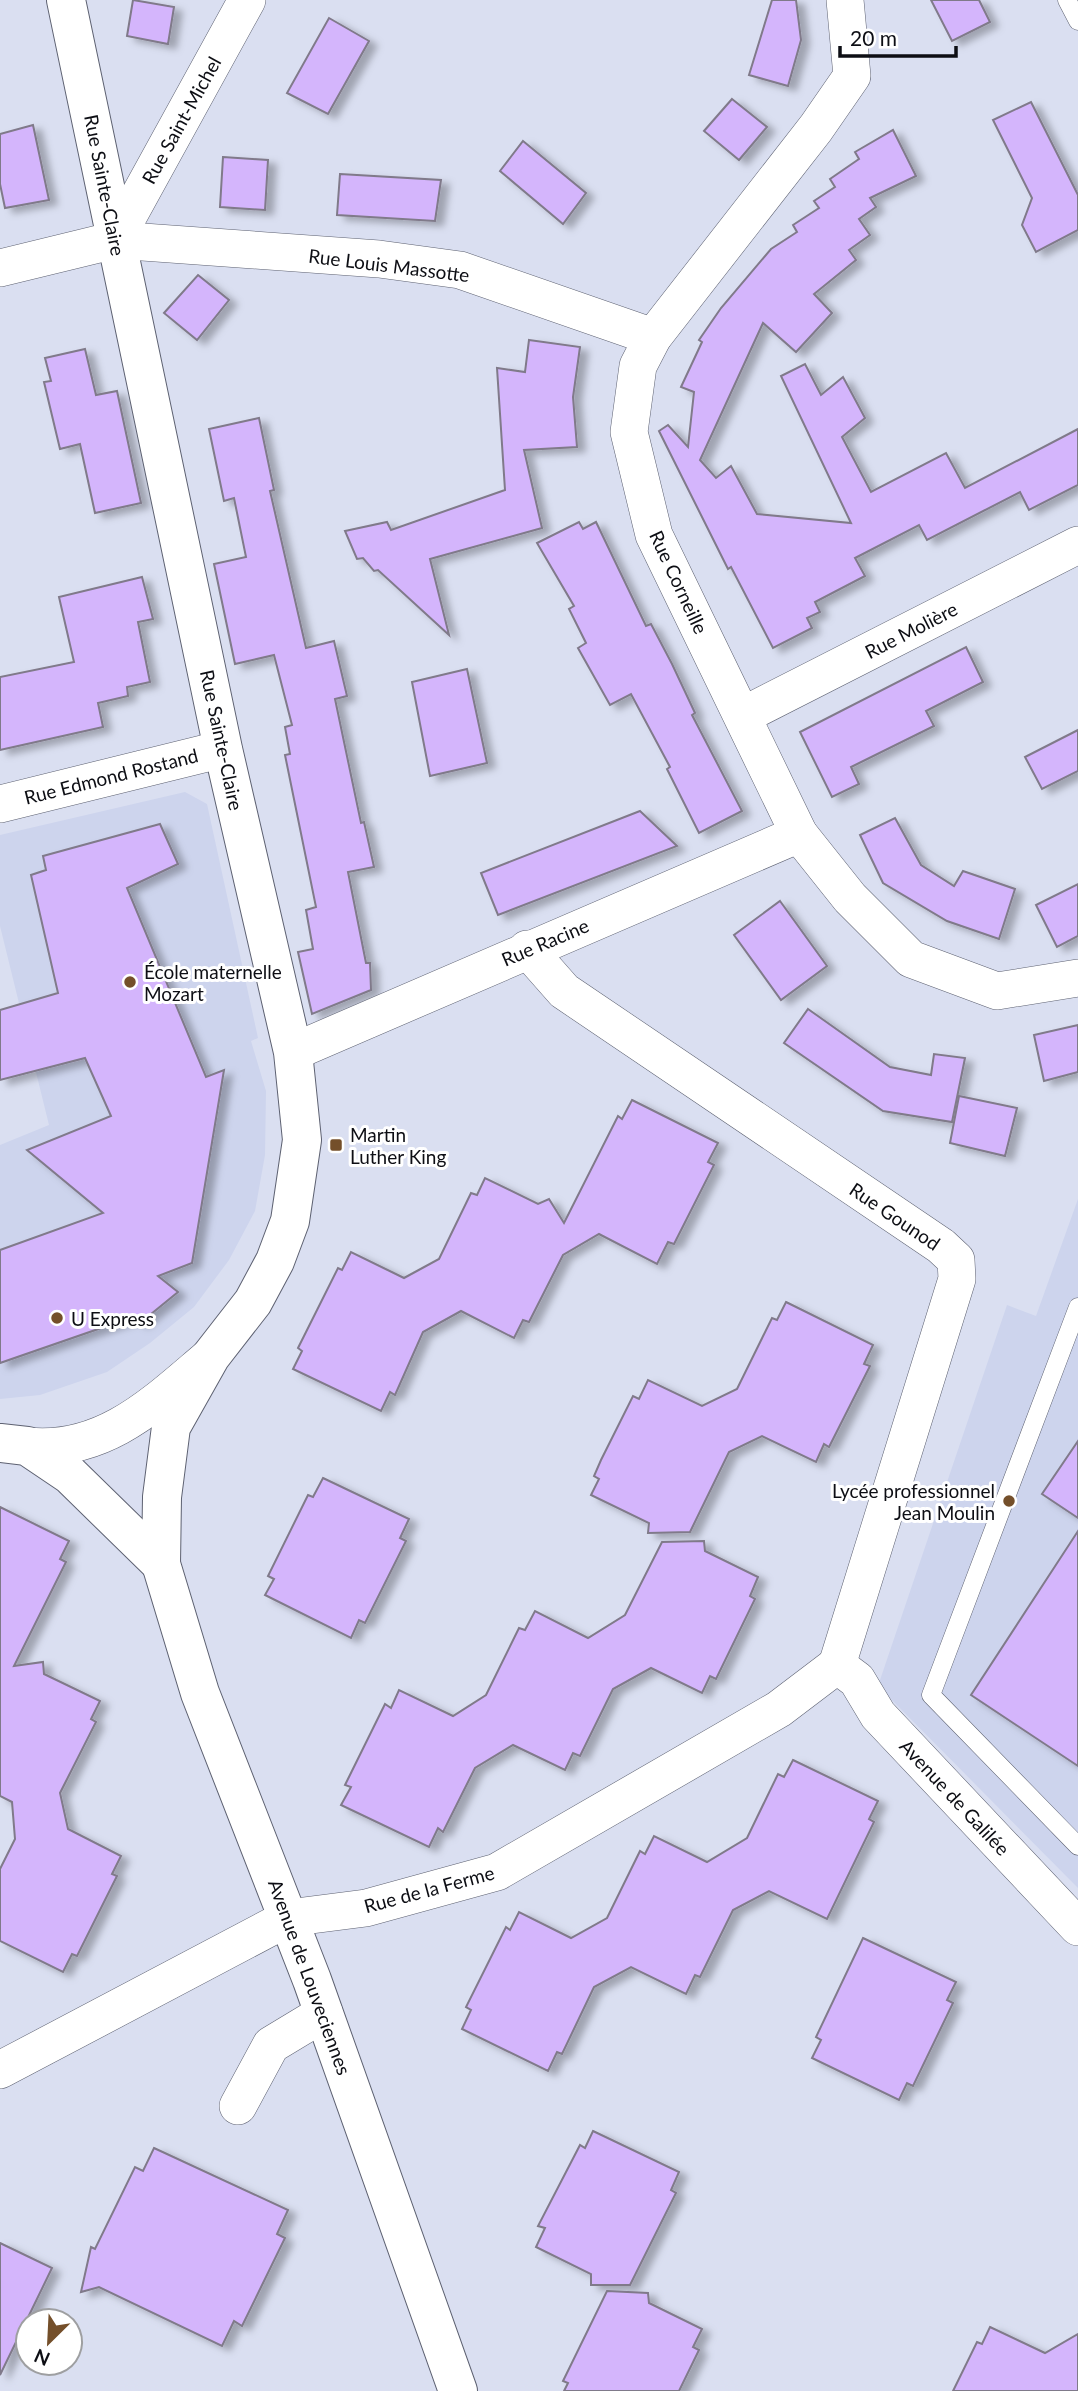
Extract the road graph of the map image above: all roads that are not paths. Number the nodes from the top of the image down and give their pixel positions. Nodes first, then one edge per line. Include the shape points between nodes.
1 (66, 0) edge
2 (247, 0) edge
3 (845, 0) edge
4 (1067, 0) edge
5 (1078, 21) edge
6 (115, 240) junction
7 (0, 268) edge
8 (653, 337) junction
9 (1078, 545) edge
10 (744, 715) junction
11 (223, 749) junction
12 (0, 804) edge
13 (799, 834) junction
14 (527, 949) junction
15 (1078, 978) edge
16 (293, 1052) junction
17 (1078, 1307) edge
18 (211, 1356) junction
19 (14, 1445) edge
20 (161, 1564) junction
21 (837, 1665) junction
22 (1078, 1846) edge
23 (288, 1918) junction
24 (1078, 1927) edge
25 (324, 2013) junction
26 (0, 2070) edge
27 (237, 2106) dead end
28 (458, 2391) edge

1 - 6 street, Rue Sainte-Claire
2 - 6 street, Rue Saint-Michel
3 - 8 street, Rue Corneille via 852,76
4 - 5 lane
6 - 7 street, Rue Louis Massotte
6 - 8 street, Rue Louis Massotte via 460,270
6 - 11 street, Rue Sainte-Claire
8 - 10 street, Rue Corneille via 638,366 629,432 654,535
9 - 10 street, Rue Molière
10 - 13 street, Rue Corneille
11 - 12 street, Rue Edmond Rostand
11 - 16 street, Rue Sainte-Claire
13 - 14 street, Rue Racine
13 - 15 street, Rue Corneille via 850,898 911,959 997,991
14 - 16 street, Rue Racine
14 - 21 street, Rue Gounod via 564,991 956,1260 957,1279
16 - 18 street, Rue Sainte-Claire via 302,1140 290,1221 253,1303
17 - 22 lane via 931,1695
18 - 19 street, Rue Sainte-Claire via 148,1409 90,1441
18 - 20 street, Avenue de Louveciennes via 171,1427 162,1497
19 - 20 street, Avenue de Louveciennes via 70,1475
20 - 23 street, Avenue de Louveciennes via 200,1693
21 - 23 street, Rue de la Ferme via 779,1709 497,1872 366,1908
21 - 24 street, Avenue de Galilée via 857,1680 878,1715
23 - 25 street, Avenue de Louveciennes
23 - 26 street, Rue de la Ferme
25 - 27 street via 271,2045
25 - 28 street, Avenue de Louveciennes

